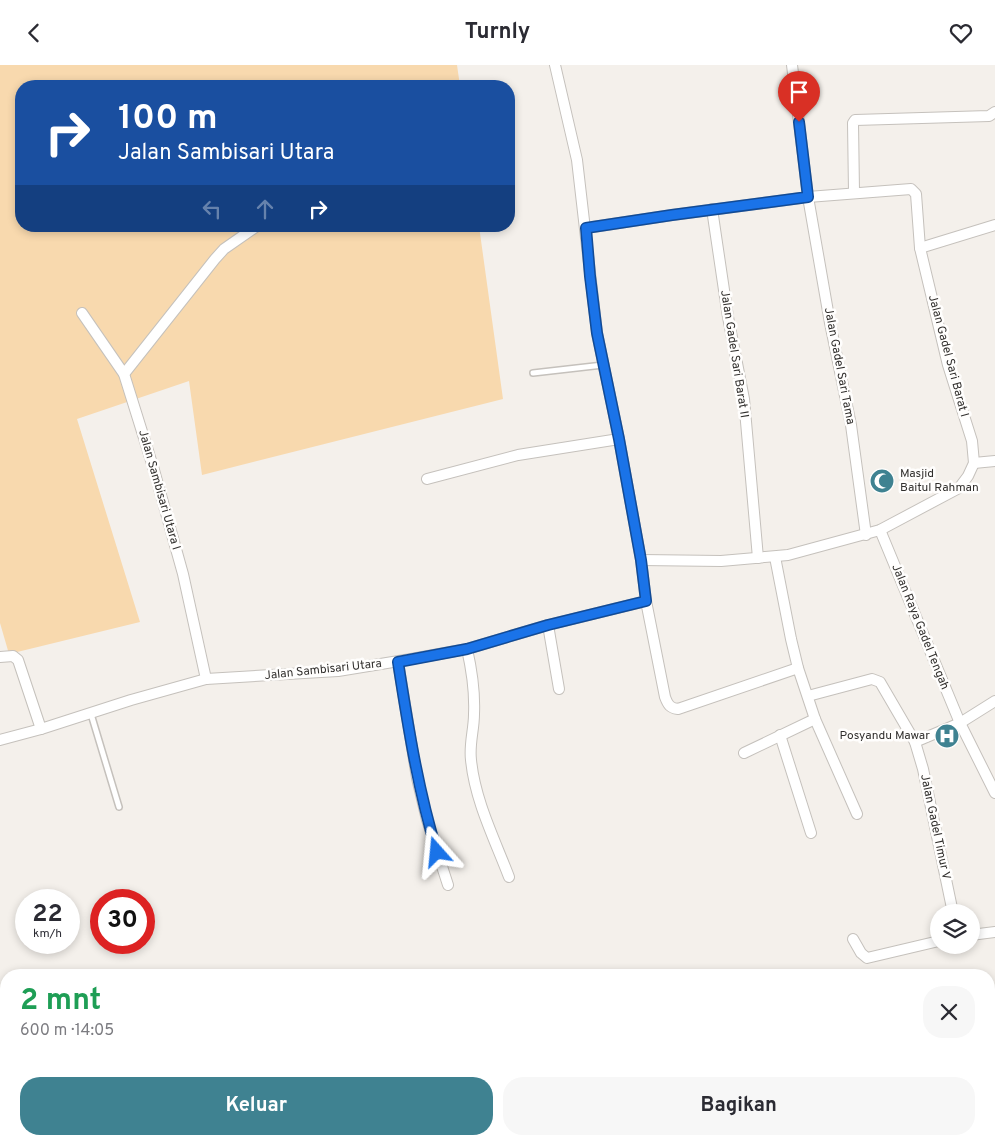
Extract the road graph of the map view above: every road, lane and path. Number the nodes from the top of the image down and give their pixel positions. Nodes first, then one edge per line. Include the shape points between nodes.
1 (555, 65) edge
2 (792, 65) edge
3 (995, 112) edge
4 (854, 192) junction
5 (808, 197) junction
6 (712, 209) junction
7 (995, 225) edge
8 (586, 228) junction
9 (248, 232) edge
10 (920, 248) junction
11 (82, 313) dead end
12 (604, 365) junction
13 (533, 373) dead end
14 (124, 374) junction
15 (619, 439) junction
16 (995, 461) edge
17 (974, 463) junction
18 (427, 479) dead end
19 (880, 531) junction
20 (866, 535) junction
21 (775, 557) junction
22 (758, 558) junction
23 (641, 560) junction
24 (646, 601) junction
25 (548, 625) junction
26 (467, 649) junction
27 (0, 657) edge
28 (398, 662) junction
29 (798, 668) junction
30 (206, 679) junction
31 (559, 689) dead end
32 (808, 696) junction
33 (995, 701) edge
34 (91, 714) junction
35 (815, 719) junction
36 (960, 723) junction
37 (41, 729) junction
38 (780, 735) junction
39 (0, 739) edge
40 (914, 742) junction
41 (744, 753) dead end
42 (995, 793) edge
43 (119, 807) dead end
44 (858, 814) dead end
45 (811, 833) dead end
46 (510, 877) dead end
47 (448, 885) dead end
48 (950, 904) edge
49 (995, 932) edge
50 (980, 934) edge
51 (853, 939) dead end
52 (930, 943) edge

1 - 8 street via 577,160
2 - 5 street, Jalan Gadel Sari Tama
3 - 4 street via 989,116 855,120
4 - 5 street
4 - 10 street, Jalan Gadel Sari Barat I via 914,191
5 - 6 street
5 - 20 street, Jalan Gadel Sari Tama via 851,425
6 - 8 street
6 - 22 street, Jalan Gadel Sari Barat II via 744,399
7 - 10 street
8 - 12 street via 597,333
9 - 14 street via 215,259
10 - 17 street, Jalan Gadel Sari Barat I via 948,365 972,441
11 - 14 street, Jalan Sambisari Utara I
12 - 13 lane
12 - 15 street
14 - 30 street, Jalan Sambisari Utara I via 178,556
15 - 18 street via 518,455
15 - 23 street
16 - 17 street
17 - 19 street via 959,487
19 - 20 street
19 - 36 street, Jalan Raya Gadel Tengah
20 - 21 street
21 - 22 street
21 - 29 street
22 - 23 street
23 - 24 street
24 - 25 street, Jalan Sambisari Utara
24 - 29 street via 665,697 672,708 678,709
25 - 26 street, Jalan Sambisari Utara
25 - 31 street
26 - 28 street, Jalan Sambisari Utara
26 - 46 street via 474,685 470,743 472,770
27 - 37 street via 13,656 18,660
28 - 30 street, Jalan Sambisari Utara via 338,671
28 - 47 street via 417,778
29 - 32 street
30 - 34 street, Jalan Sambisari Utara
32 - 35 street
32 - 40 street, Jalan Gadel Timur V via 876,680
33 - 36 street
34 - 37 street, Jalan Sambisari Utara
34 - 43 lane
35 - 38 street
35 - 44 street
36 - 40 street
36 - 42 street, Jalan Raya Gadel Tengah
37 - 39 street, Jalan Sambisari Utara
38 - 41 street
38 - 45 street
40 - 48 street, Jalan Gadel Timur V via 923,769
49 - 50 street
51 - 52 street via 860,953 867,958

